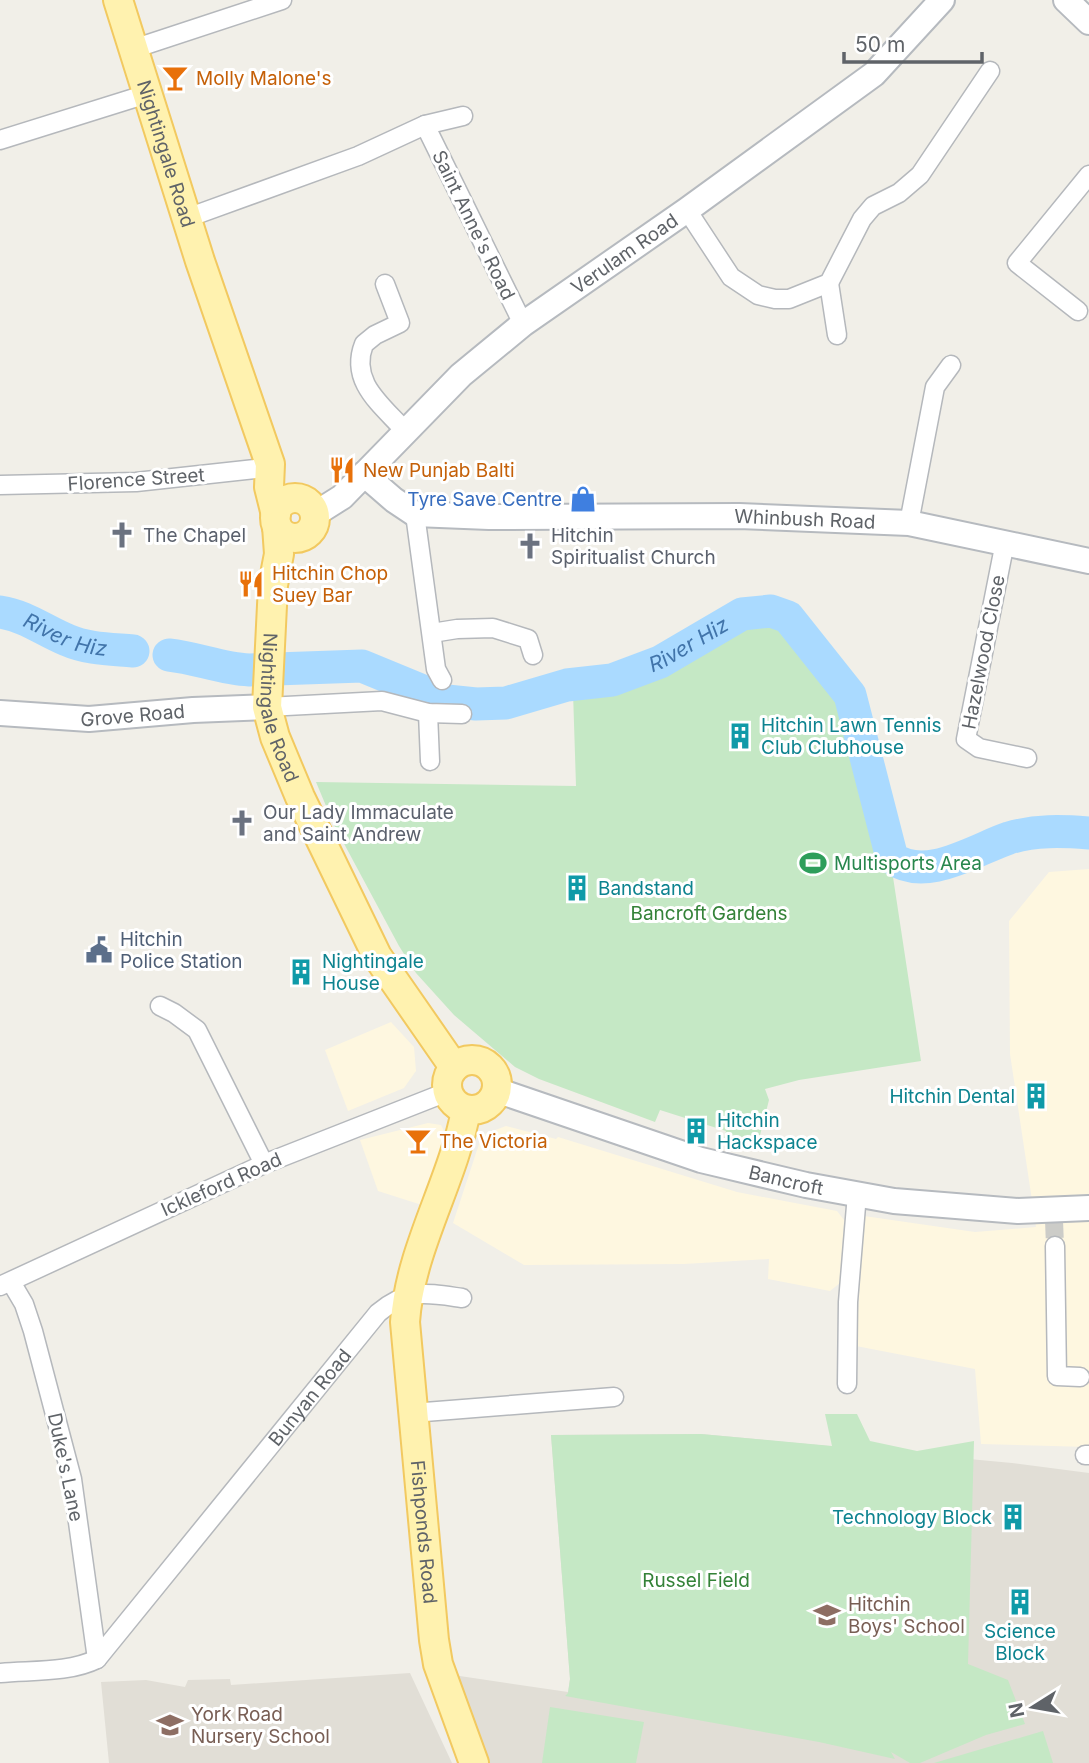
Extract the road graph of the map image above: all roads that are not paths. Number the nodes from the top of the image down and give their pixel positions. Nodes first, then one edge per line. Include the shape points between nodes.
1 (118, 0) edge
2 (282, 0) edge
3 (942, 0) edge
4 (1066, 0) edge
5 (1089, 22) edge
6 (133, 49) junction
7 (990, 71) dead end
8 (147, 94) junction
9 (463, 116) dead end
10 (425, 125) junction
11 (0, 140) edge
12 (1089, 175) edge
13 (687, 209) junction
14 (187, 218) junction
15 (829, 283) junction
16 (385, 284) dead end
17 (1078, 311) dead end
18 (523, 324) junction
19 (837, 335) dead end
20 (951, 365) dead end
21 (405, 431) junction
22 (270, 464) junction
23 (364, 474) junction
24 (0, 485) edge
25 (415, 514) junction
26 (307, 517) junction
27 (276, 520) junction
28 (909, 523) junction
29 (1005, 542) junction
30 (279, 554) junction
31 (1089, 561) edge
32 (432, 633) junction
33 (533, 656) dead end
34 (442, 680) dead end
35 (267, 707) junction
36 (0, 713) edge
37 (428, 713) junction
38 (462, 714) dead end
39 (1027, 758) dead end
40 (430, 761) dead end
41 (160, 1006) dead end
42 (456, 1089) junction
43 (496, 1090) junction
44 (264, 1164) junction
45 (857, 1194) junction
46 (1089, 1208) edge
47 (1055, 1246) tunnel mouth
48 (6, 1284) edge
49 (407, 1295) junction
50 (462, 1297) dead end
51 (1080, 1377) dead end
52 (847, 1384) dead end
53 (614, 1397) dead end
54 (412, 1413) junction
55 (97, 1659) junction
56 (0, 1673) edge
57 (474, 1763) edge

1 - 6 main road, Nightingale Road
2 - 6 street
3 - 13 street, Verulam Road via 874,74
4 - 5 street
6 - 8 main road, Nightingale Road
7 - 15 street via 920,175 873,206 862,219
8 - 11 street
8 - 14 main road, Nightingale Road
9 - 10 street
10 - 14 street
10 - 18 street, Saint Anne's Road
12 - 17 street via 1017,263
13 - 15 street via 731,277 758,295 789,299
13 - 18 street, Verulam Road
14 - 22 main road, Nightingale Road
15 - 19 street
16 - 21 street via 400,323 364,344 360,372 367,388
18 - 21 street, Verulam Road via 461,374
20 - 28 street via 934,387
21 - 23 street, Verulam Road
22 - 24 street, Florence Street via 136,482
22 - 26 main road, Nightingale Road via 288,477
22 - 27 main road, Nightingale Road
23 - 25 street
23 - 26 street, Verulam Road via 332,506
25 - 28 street, Whinbush Road via 739,516
25 - 32 street
26 - 27 main road via 293,538 285,536
26 - 30 main road
27 - 30 main road, Nightingale Road
28 - 29 street, Whinbush Road
29 - 31 street, Whinbush Road
29 - 39 street, Hazelwood Close via 966,739 979,748
30 - 35 main road, Nightingale Road via 273,585
32 - 33 street via 493,628 528,639
32 - 34 street
35 - 36 street, Grove Road via 89,719
35 - 37 street via 382,701
35 - 42 main road, Nightingale Road via 300,797 377,956
37 - 38 street
37 - 40 street
41 - 44 street via 197,1030
42 - 43 main road via 481,1108
42 - 43 main road via 471,1060 485,1064 494,1074
42 - 44 street, Ickleford Road
42 - 49 main road via 448,1174
43 - 45 street, Bancroft via 701,1160
44 - 48 street, Ickleford Road
45 - 46 street, Bancroft via 1054,1215
45 - 52 street
47 - 51 street via 1057,1376
48 - 55 street, Duke's Lane via 24,1304 72,1479
49 - 50 street
49 - 54 main road, Fishponds Road
49 - 55 street, Bunyan Road via 369,1324
53 - 54 street
54 - 57 main road, Fishponds Road via 438,1664
55 - 56 street via 70,1667

